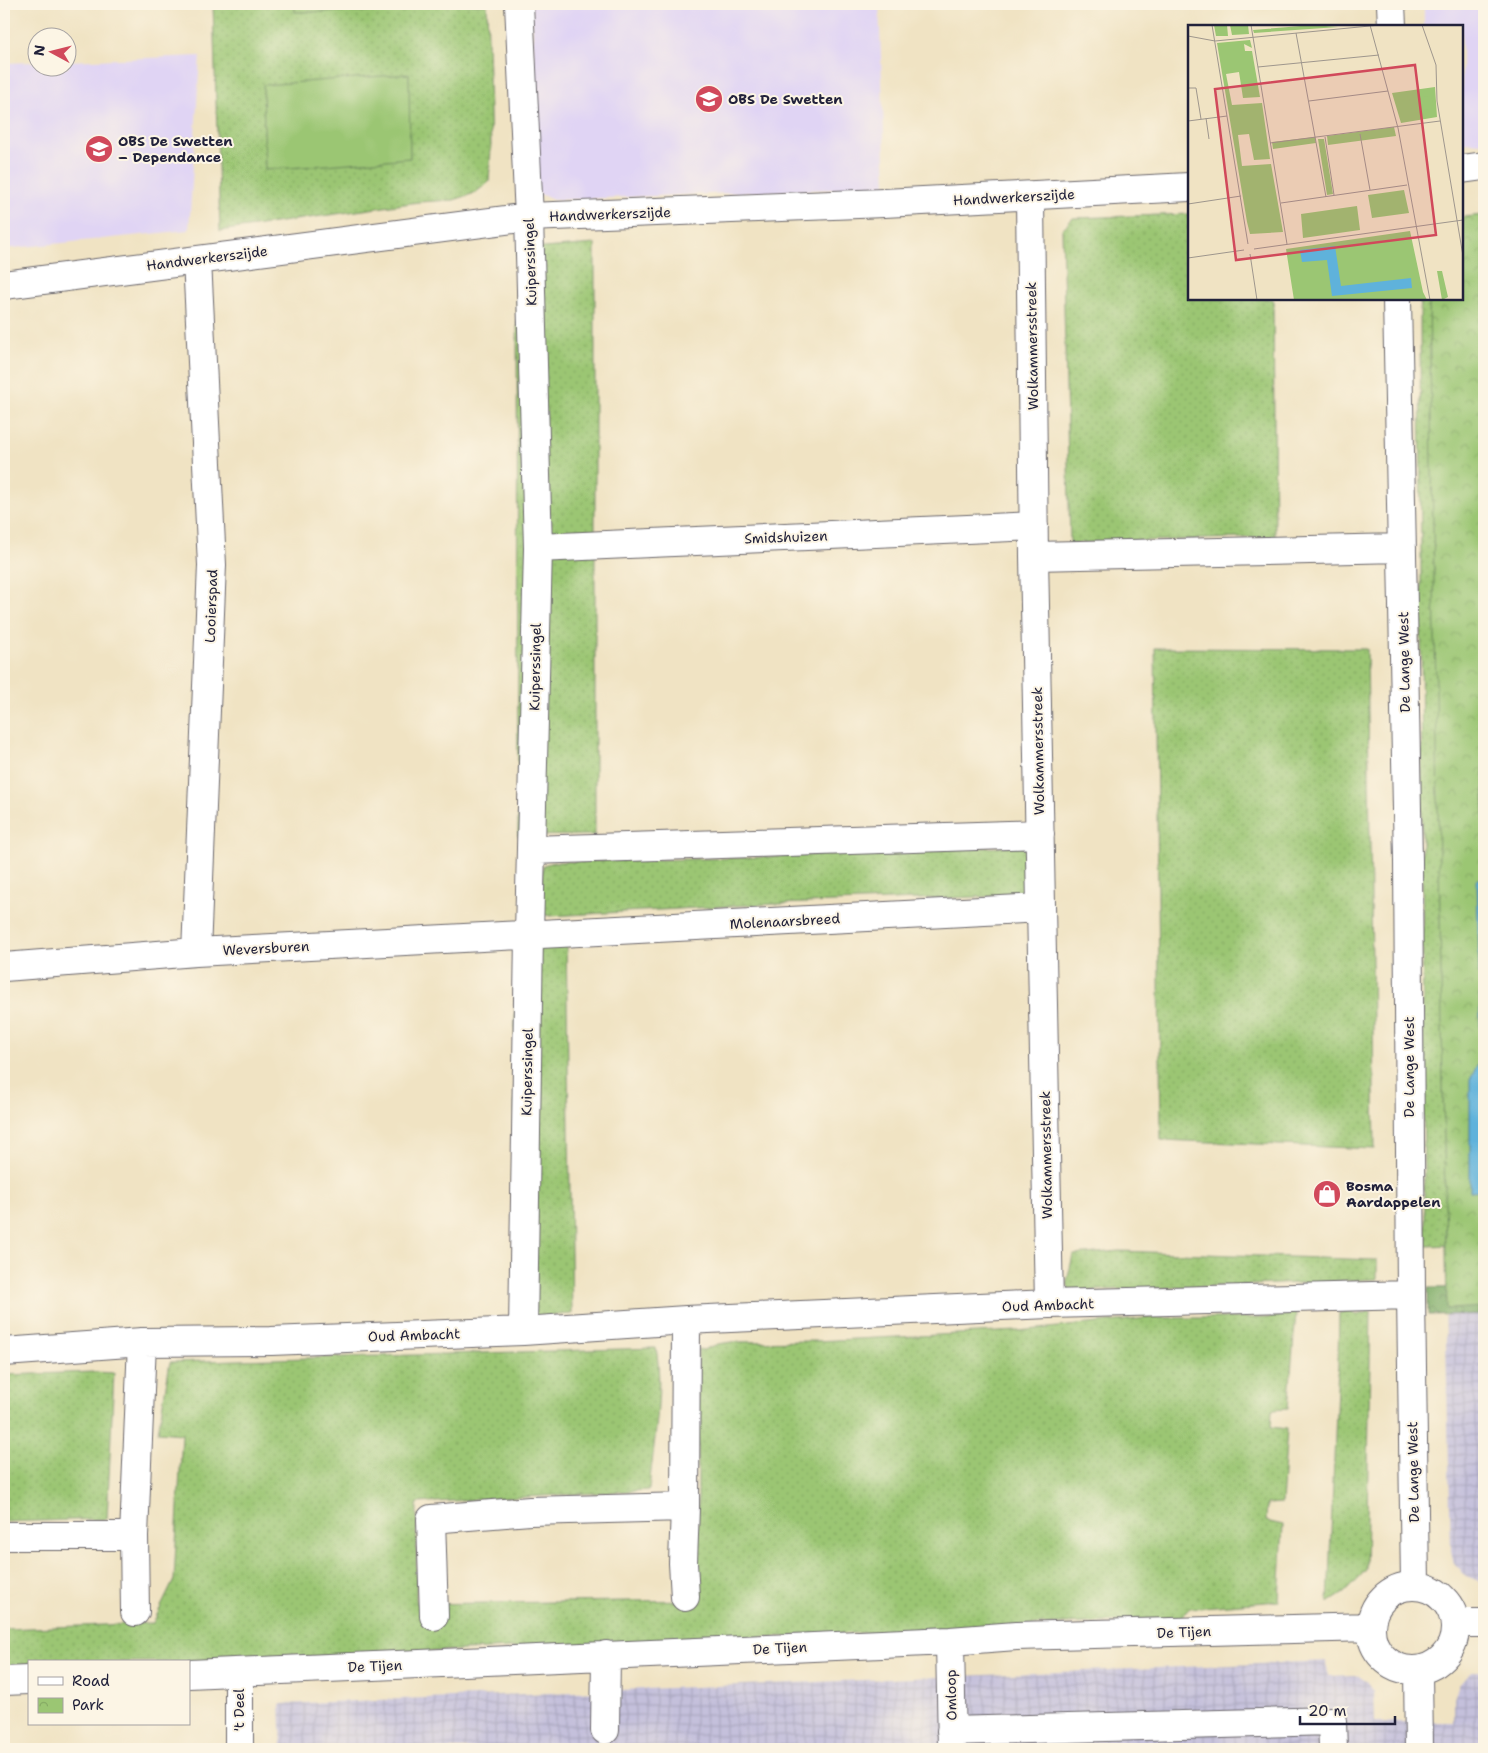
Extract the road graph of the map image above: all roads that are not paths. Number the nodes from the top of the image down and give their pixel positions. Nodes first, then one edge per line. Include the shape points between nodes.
1 (519, 4) edge
2 (1391, 4) edge
3 (1392, 25) edge
4 (1484, 166) edge
5 (1463, 168) edge
6 (1188, 187) edge
7 (1030, 197) junction
8 (529, 217) junction
9 (197, 260) junction
10 (4, 285) edge
11 (1397, 300) edge
12 (1034, 526) junction
13 (538, 548) junction
14 (1402, 548) junction
15 (1034, 556) junction
16 (1040, 834) junction
17 (531, 850) junction
18 (1041, 908) junction
19 (529, 934) junction
20 (196, 952) junction
21 (4, 968) edge
22 (1411, 1295) junction
23 (1048, 1304) junction
24 (686, 1320) junction
25 (523, 1331) junction
26 (142, 1342) junction
27 (4, 1352) edge
28 (685, 1507) junction
29 (4, 1536) edge
30 (134, 1536) junction
31 (1415, 1585) junction
32 (685, 1597) dead end
33 (135, 1612) dead end
34 (434, 1616) dead end
35 (1455, 1623) junction
36 (1484, 1623) edge
37 (1371, 1627) junction
38 (950, 1641) junction
39 (606, 1656) junction
40 (1418, 1670) junction
41 (239, 1672) junction
42 (190, 1674) edge
43 (28, 1680) edge
44 (4, 1681) edge
45 (605, 1730) dead end
46 (951, 1740) edge
47 (239, 1749) edge
48 (1333, 1749) edge
49 (1419, 1749) edge

1 - 8 street, Kuiperssingel
2 - 3 street
4 - 5 street
6 - 7 street, Handwerkerszijde
7 - 8 street, Handwerkerszijde
7 - 12 street, Wolkammersstreek
8 - 9 street, Handwerkerszijde
8 - 13 street, Kuiperssingel
9 - 10 street, Handwerkerszijde
9 - 20 street, Looierspad via 212,565
11 - 14 street, De Lange West
12 - 13 street, Smidshuizen
12 - 15 street, Wolkammersstreek
13 - 17 street, Kuiperssingel
14 - 15 street
14 - 22 street, De Lange West
15 - 16 street, Wolkammersstreek
16 - 17 street
16 - 18 street, Wolkammersstreek
17 - 19 street, Kuiperssingel
18 - 19 street, Molenaarsbreed
18 - 23 street, Wolkammersstreek
19 - 20 street, Weversburen
19 - 25 street, Kuiperssingel
20 - 21 street, Weversburen
22 - 23 street, Oud Ambacht
22 - 31 street, De Lange West
23 - 24 street, Oud Ambacht
24 - 25 street, Oud Ambacht
24 - 28 street
25 - 26 street, Oud Ambacht via 271,1341
26 - 27 street, Oud Ambacht
26 - 30 street
28 - 32 street
28 - 34 street via 530,1511 431,1519
29 - 30 street
30 - 33 street
31 - 35 street via 1442,1597 1451,1609
31 - 37 street via 1398,1588 1384,1597 1374,1610
35 - 36 street
35 - 40 street via 1454,1640 1446,1654 1434,1665
37 - 38 street, De Tijen
37 - 40 street via 1374,1644 1385,1659 1400,1668
38 - 39 street, De Tijen
38 - 46 street, Omloop
39 - 41 street, De Tijen
39 - 45 street
40 - 49 street
41 - 42 street, De Tijen
41 - 47 street, 't Deel
43 - 44 street
46 - 48 street via 1332,1721

